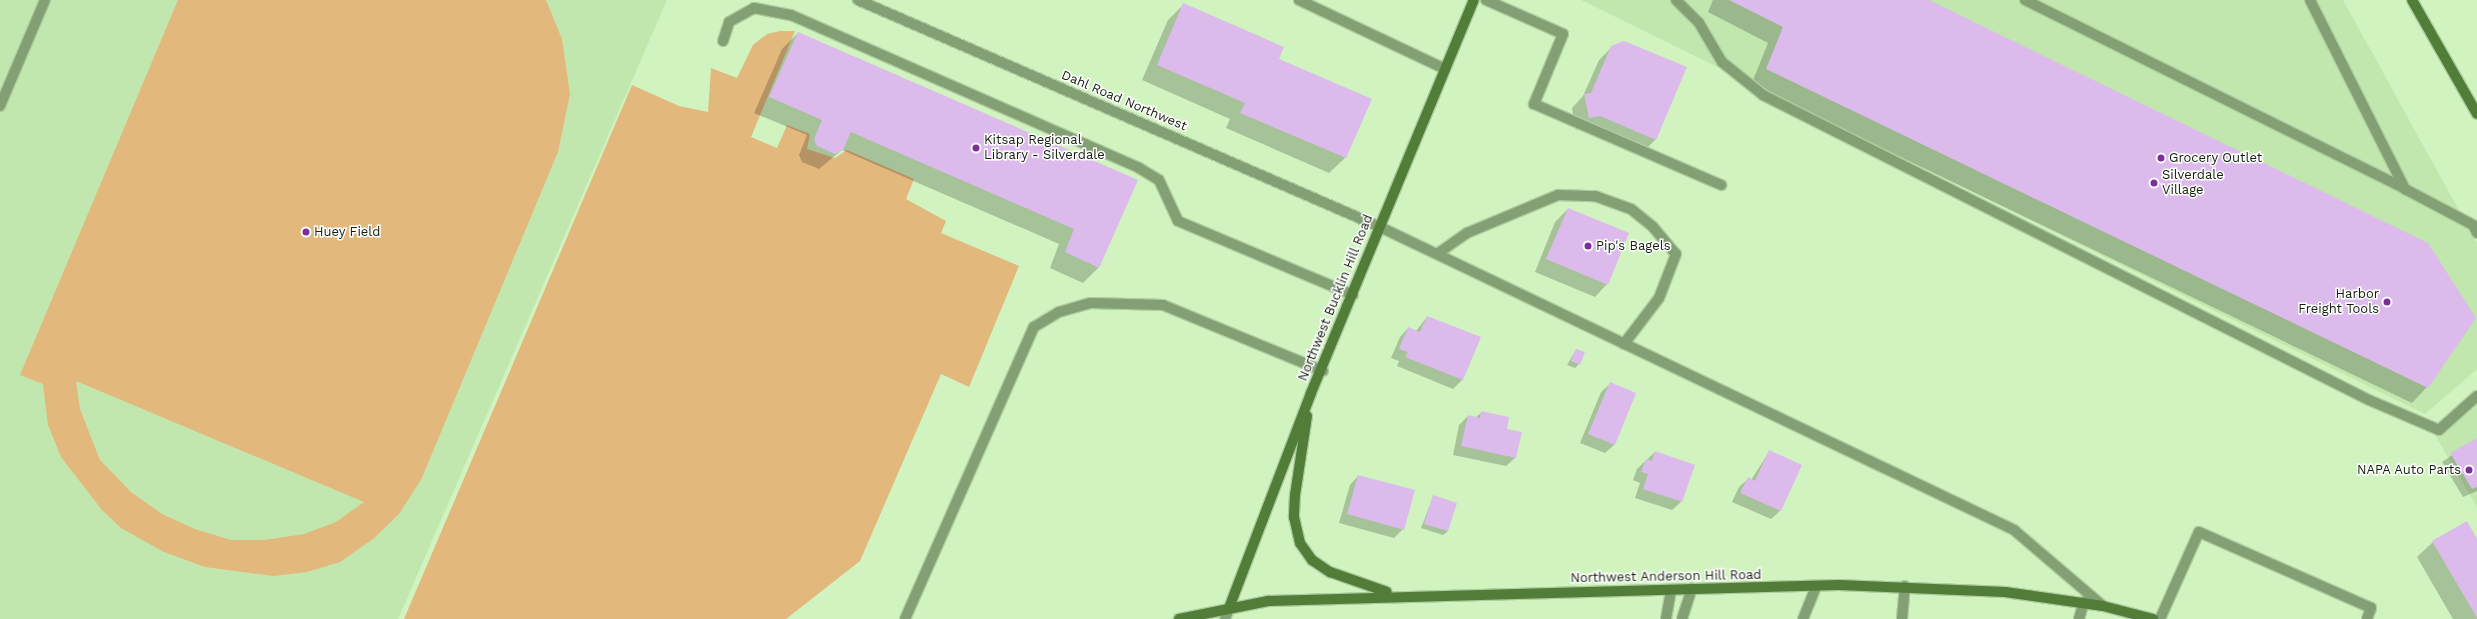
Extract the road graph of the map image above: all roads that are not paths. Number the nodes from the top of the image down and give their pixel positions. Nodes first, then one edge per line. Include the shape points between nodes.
1 (45, 0) edge
2 (858, 0) edge
3 (1299, 0) edge
4 (1474, 0) edge
5 (1486, 0) edge
6 (1676, 0) edge
7 (2025, 0) edge
8 (2310, 0) edge
9 (2412, 0) edge
10 (723, 40) dead end
11 (1445, 69) junction
12 (0, 106) edge
13 (2475, 107) edge
14 (1722, 185) dead end
15 (2405, 189) junction
16 (1380, 227) junction
17 (2476, 227) edge
18 (1437, 254) junction
19 (1353, 295) junction
20 (1624, 344) junction
21 (1323, 371) junction
22 (1311, 393) junction
23 (2477, 396) edge
24 (1816, 586) junction
25 (1905, 586) junction
26 (1692, 589) junction
27 (1671, 590) junction
28 (1406, 595) junction
29 (2084, 602) junction
30 (2103, 606) junction
31 (1229, 608) junction
32 (2139, 617) edge
33 (905, 619) edge
34 (1179, 619) edge
35 (1225, 619) edge
36 (1666, 619) edge
37 (1682, 619) edge
38 (1803, 619) edge
39 (1902, 619) edge
40 (2079, 619) edge
41 (2153, 619) edge
42 (2160, 619) edge
43 (2367, 619) edge

1 - 12 street
2 - 16 street, Dahl Road Northwest
3 - 11 street
4 - 11 main road, Northwest Bucklin Hill Road
5 - 14 street via 1563,34 1534,104
6 - 23 street via 1699,23 1722,62 1763,95 2362,397 2439,430
7 - 15 street
8 - 15 street
9 - 13 main road
10 - 19 street via 729,22 754,8 790,15 1139,168 1159,180 1178,221
11 - 16 main road, Northwest Bucklin Hill Road
15 - 17 street
16 - 18 street, Dahl Road Northwest
16 - 19 main road, Northwest Bucklin Hill Road
18 - 20 street, Dahl Road Northwest
18 - 20 street via 1467,233 1558,195 1595,196 1631,209 1653,227 1676,254 1659,298
19 - 21 main road, Northwest Bucklin Hill Road
20 - 30 street, Dahl Road Northwest via 2014,530
21 - 22 main road, Northwest Bucklin Hill Road
21 - 33 street via 1163,305 1091,303 1059,312 1034,327
22 - 28 main road via 1295,495 1300,543 1312,560 1330,572 1376,590
22 - 31 main road, Northwest Bucklin Hill Road
24 - 25 main road, Northwest Anderson Hill Road
24 - 26 main road, Northwest Anderson Hill Road
24 - 38 street
25 - 29 main road, Northwest Anderson Hill Road via 2005,592
25 - 39 street
26 - 27 main road, Northwest Anderson Hill Road
26 - 37 street
27 - 28 main road, Northwest Anderson Hill Road
27 - 36 street
28 - 31 main road, Northwest Anderson Hill Road via 1268,601
29 - 30 main road, Northwest Anderson Hill Road
29 - 40 street
30 - 32 main road, Northwest Anderson Hill Road
31 - 34 main road, Northwest Anderson Hill Road
31 - 35 street
32 - 41 main road, Northwest Anderson Hill Road
42 - 43 street via 2199,532 2371,608

